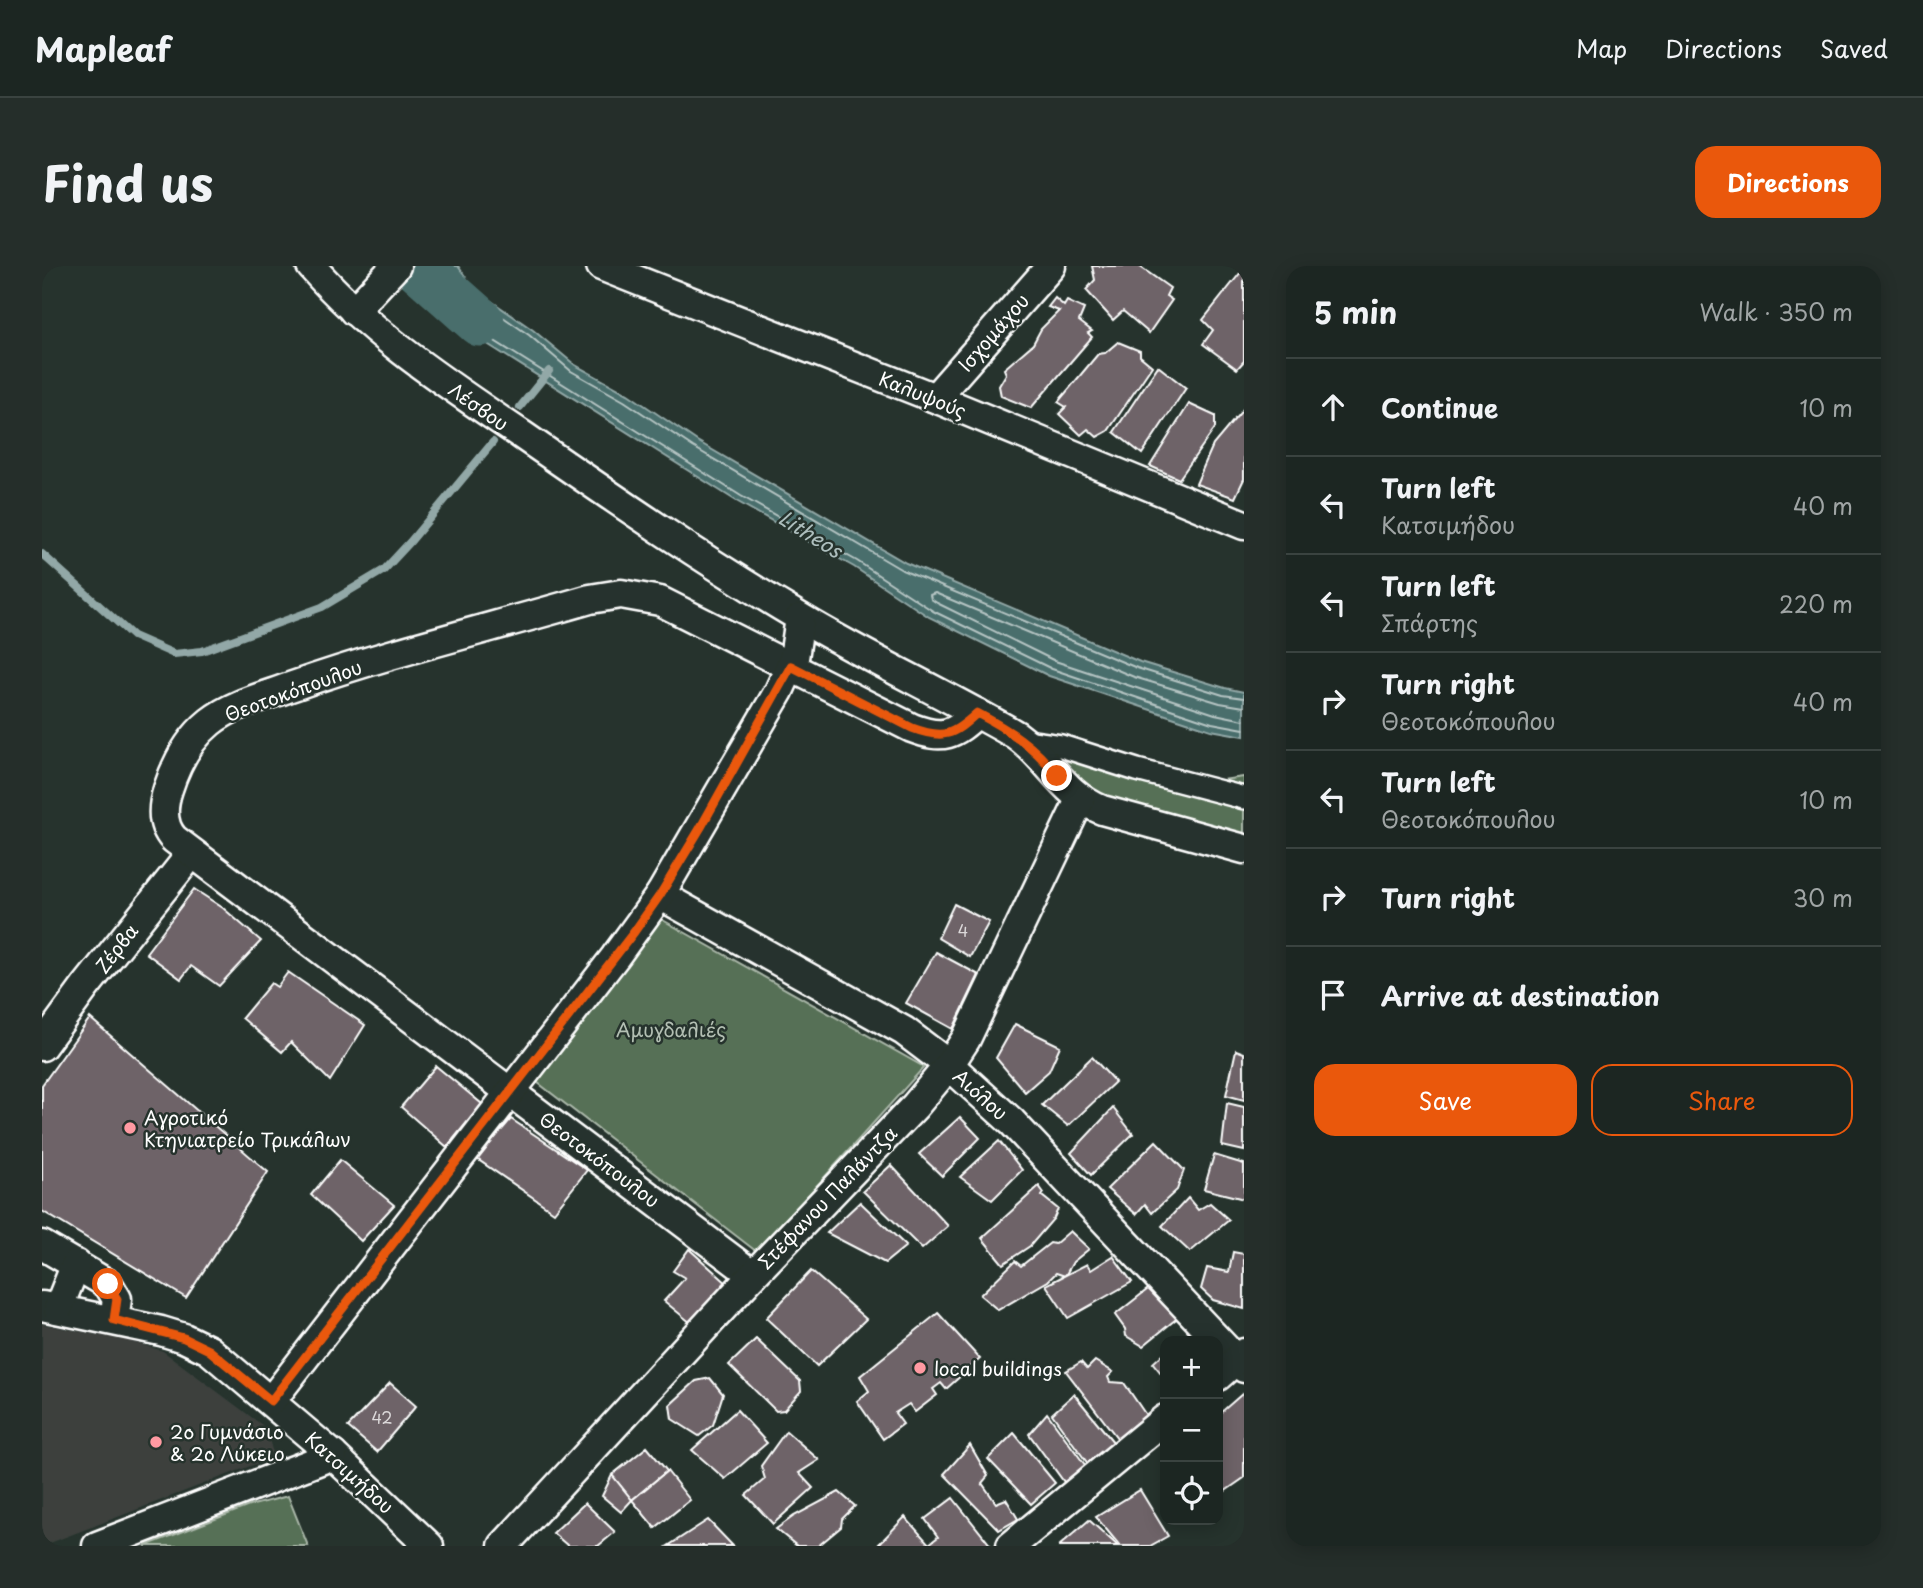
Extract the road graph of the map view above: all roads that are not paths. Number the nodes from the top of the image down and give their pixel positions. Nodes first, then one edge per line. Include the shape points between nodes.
1 (311, 266) edge
2 (396, 266) edge
3 (601, 266) edge
4 (1051, 266) edge
5 (649, 274) edge
6 (358, 307) junction
7 (935, 398) junction
8 (1244, 525) edge
9 (800, 618) junction
10 (791, 666) junction
11 (977, 713) junction
12 (1026, 741) junction
13 (1244, 799) edge
14 (1080, 800) junction
15 (1244, 849) edge
16 (192, 853) junction
17 (660, 895) junction
18 (42, 1046) edge
19 (949, 1065) junction
20 (509, 1091) junction
21 (42, 1245) edge
22 (76, 1264) junction
23 (752, 1275) junction
24 (50, 1308) edge
25 (114, 1320) junction
26 (1236, 1365) edge
27 (271, 1401) junction
28 (1160, 1423) edge
29 (333, 1455) junction
30 (97, 1546) edge
31 (429, 1546) edge
32 (503, 1546) edge
33 (1011, 1546) edge

1 - 6 street, Λέσβου
2 - 6 street
3 - 5 street, Καλυψούς
4 - 7 street, Ισχομάχου
5 - 7 street, Καλυψούς
6 - 9 street, Λέσβου via 416,361 660,529
7 - 8 street, Καλυψούς
9 - 10 street
9 - 11 street, Λέσβου
10 - 11 street, Θεοτοκόπουλου via 931,735 959,730
10 - 16 street, Θεοτοκόπουλου via 660,601 621,594 345,669 221,715 197,735 174,774 163,812 170,835
10 - 17 street
11 - 12 street, Λέσβου
12 - 13 street via 1061,746
12 - 14 street, Λέσβου
14 - 15 street
14 - 19 street, Στέφανου Παλάντζα via 966,1039
16 - 18 street, Ζέρβα
16 - 20 street, Θεοτοκόπουλου
17 - 19 street, Αιόλου via 904,1031
17 - 20 street
19 - 23 street, Στέφανου Παλάντζα
19 - 26 street, Αιόλου via 1012,1122
20 - 23 street, Θεοτοκόπουλου
20 - 27 street
21 - 22 street
22 - 24 street
22 - 25 street via 114,1290
23 - 32 street, Στέφανου Παλάντζα
24 - 25 street, Κατσιμήδου
25 - 27 street, Κατσιμήδου via 184,1338 209,1350
27 - 29 street, Κατσιμήδου
28 - 33 street
29 - 30 street
29 - 31 street, Κατσιμήδου

